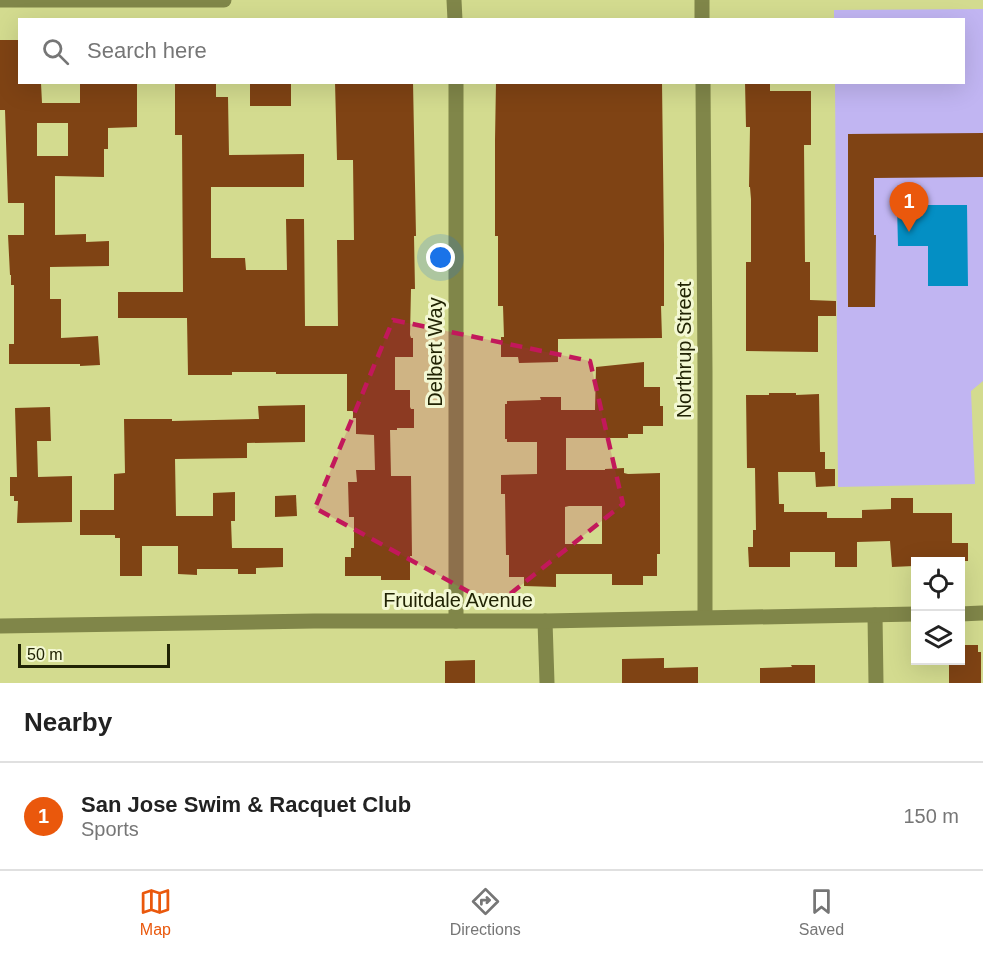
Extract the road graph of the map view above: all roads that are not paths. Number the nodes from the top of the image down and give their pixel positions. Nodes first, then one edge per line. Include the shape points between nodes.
1 (0, 0) edge
2 (224, 0) edge
3 (454, 0) edge
4 (702, 0) edge
5 (455, 18) edge
6 (702, 18) edge
7 (456, 84) edge
8 (703, 84) edge
9 (982, 613) edge
10 (911, 614) edge
11 (965, 614) edge
12 (875, 615) junction
13 (705, 617) junction
14 (456, 621) junction
15 (545, 621) junction
16 (0, 626) edge
17 (547, 683) edge
18 (876, 683) edge

1 - 2 street
3 - 5 street
4 - 6 street
7 - 14 street, Delbert Way
8 - 13 street, Northrup Street
9 - 11 street
10 - 12 street, Fruitdale Avenue
12 - 13 street, Fruitdale Avenue
12 - 18 street
13 - 15 street, Fruitdale Avenue
14 - 15 street, Fruitdale Avenue
14 - 16 street, Fruitdale Avenue
15 - 17 street

